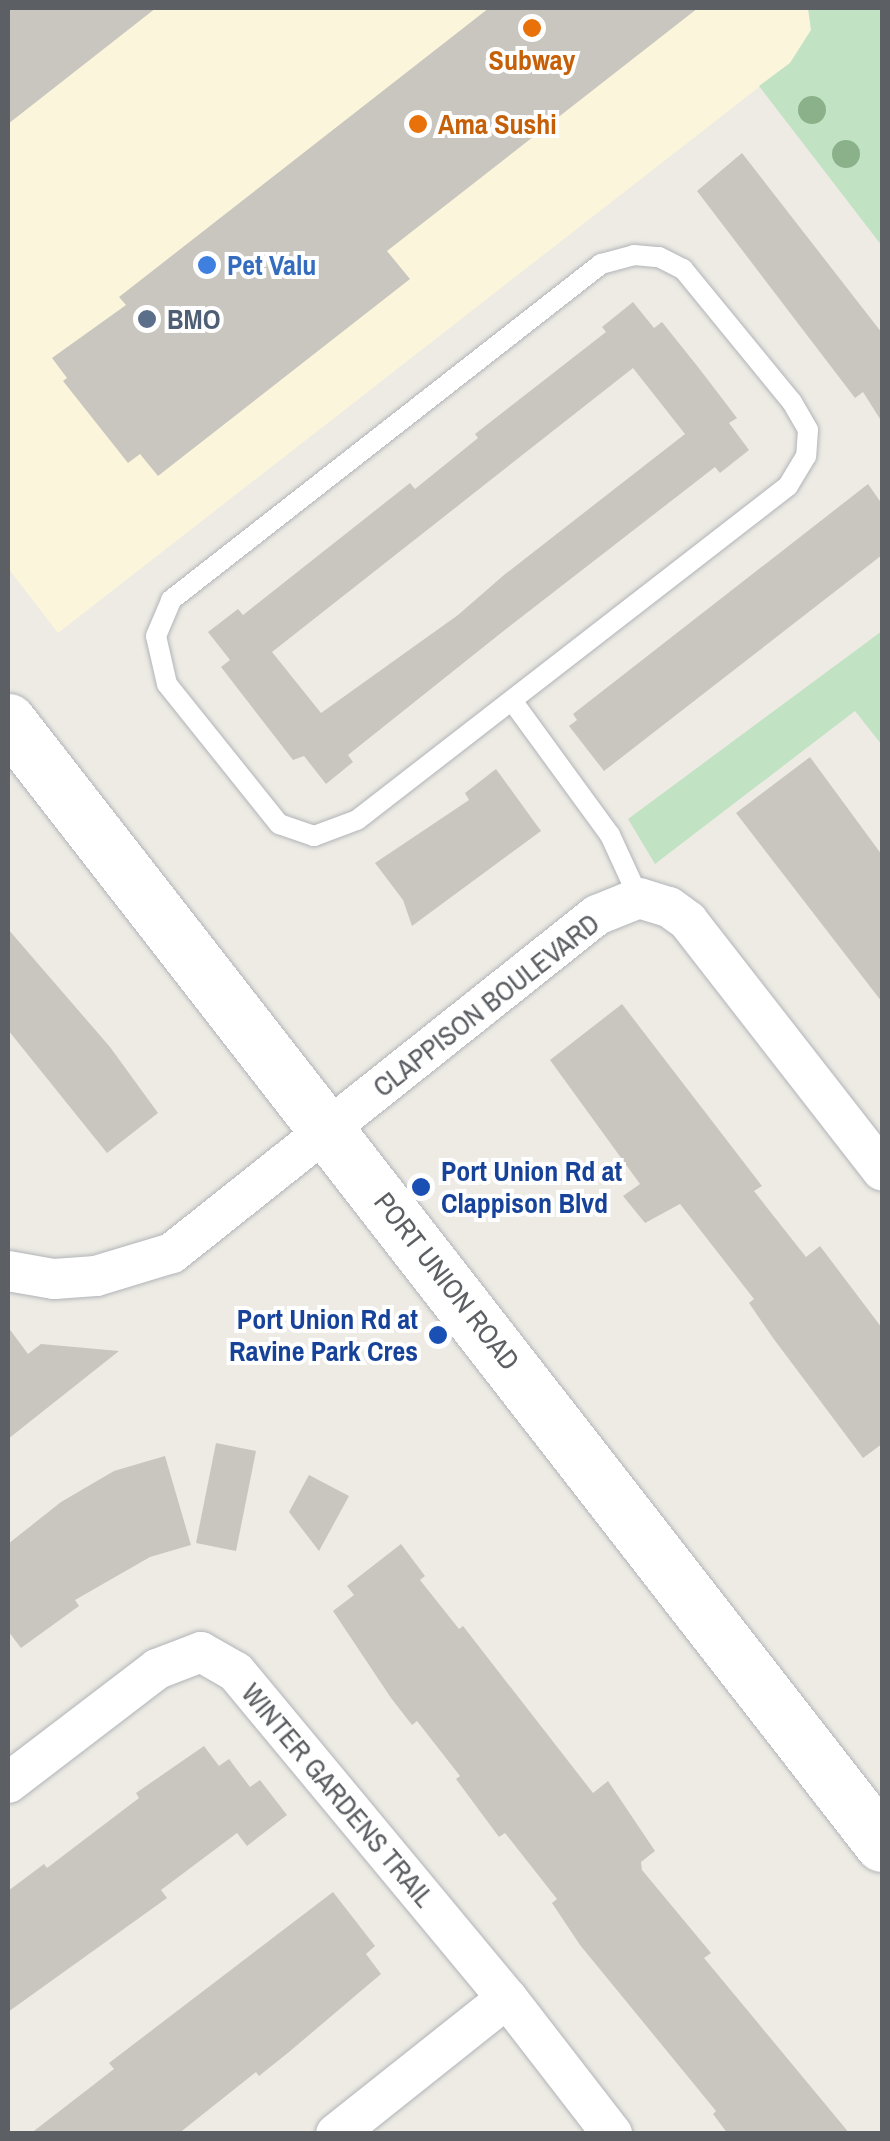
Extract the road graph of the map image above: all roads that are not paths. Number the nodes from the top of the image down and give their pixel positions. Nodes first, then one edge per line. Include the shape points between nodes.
1 (513, 702) junction
2 (8, 721) edge
3 (639, 898) junction
4 (328, 1127) junction
5 (882, 1170) edge
6 (8, 1271) edge
7 (8, 1783) edge
8 (882, 1844) edge
9 (507, 1998) junction
10 (336, 2134) edge
11 (612, 2134) edge

1 - 1 lane via 357,820 330,834 300,834 266,812 166,684 156,636 171,600 601,264 634,255 658,258 683,269 792,402 808,430 806,456 788,486
1 - 3 lane via 610,835
2 - 4 main road, PORT UNION ROAD
3 - 4 street, CLAPPISON BOULEVARD via 597,915
3 - 5 street via 688,921
4 - 6 street, CLAPPISON BOULEVARD via 172,1253 96,1276 54,1279
4 - 8 main road, PORT UNION ROAD
7 - 9 street, WINTER GARDENS TRAIL via 157,1669 201,1652 236,1672
9 - 10 street
9 - 11 street, WINTER GARDENS TRAIL

